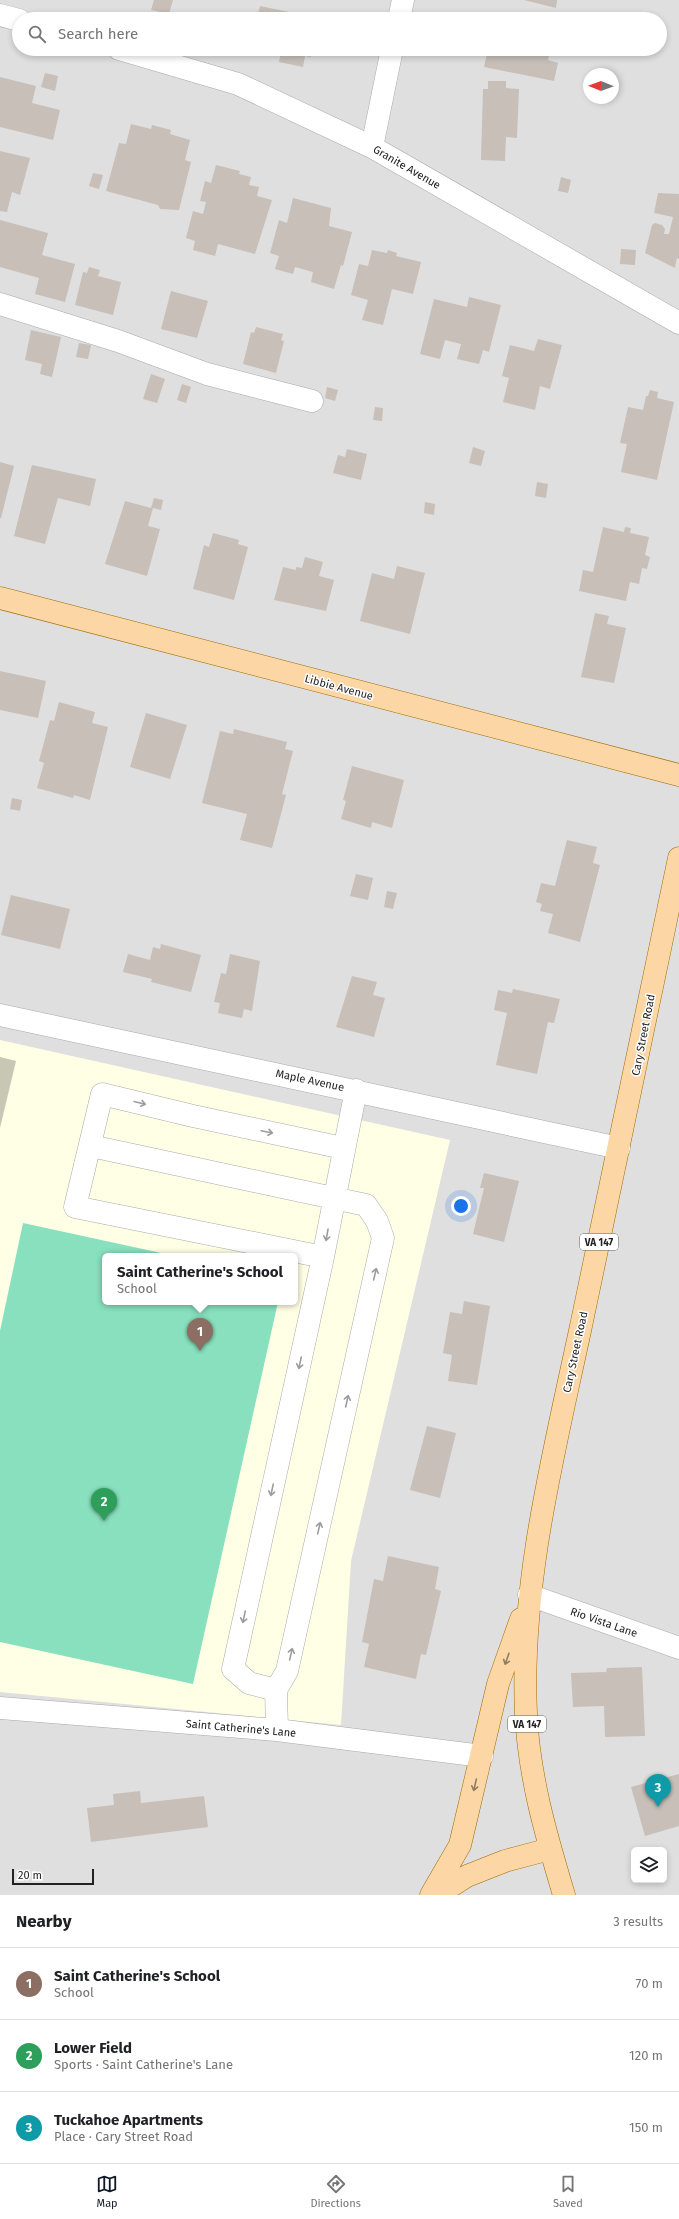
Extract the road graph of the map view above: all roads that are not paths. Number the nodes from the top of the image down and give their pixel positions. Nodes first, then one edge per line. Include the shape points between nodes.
1 (403, 0) edge
2 (400, 12) edge
3 (0, 15) edge
4 (12, 18) edge
5 (143, 56) edge
6 (391, 56) edge
7 (372, 147) junction
8 (0, 304) edge
9 (679, 323) edge
10 (312, 402) dead end
11 (0, 598) edge
12 (679, 775) edge
13 (679, 858) edge
14 (0, 1015) edge
15 (356, 1090) junction
16 (91, 1146) junction
17 (343, 1148) junction
18 (619, 1148) junction
19 (334, 1197) junction
20 (323, 1257) junction
21 (529, 1596) junction
22 (679, 1648) edge
23 (276, 1690) junction
24 (0, 1708) edge
25 (277, 1730) junction
26 (482, 1756) junction
27 (550, 1849) junction
28 (431, 1895) edge
29 (437, 1895) edge
30 (564, 1895) edge

1 - 2 street
3 - 4 street
5 - 7 street, Granite Avenue via 238,84
6 - 7 street
7 - 9 street, Granite Avenue
8 - 10 street via 118,341 207,374
11 - 12 main road, Libbie Avenue
13 - 18 main road, Cary Street Road / VA 147
14 - 15 street, Maple Avenue
15 - 17 street
15 - 18 street, Maple Avenue
16 -> 17 street via 102,1094
16 - 19 street
16 - 20 street via 75,1207
17 - 19 street
18 - 21 main road, Cary Street Road / VA 147 via 553,1456
19 -> 20 street
23 -> 19 street via 287,1671 383,1238 377,1221 366,1205
20 -> 23 street via 233,1669 249,1683
21 - 22 street, Rio Vista Lane
21 -> 26 main road via 498,1684
21 - 27 main road, Cary Street Road / VA 147 via 526,1713 530,1765 539,1813
23 - 25 street
24 - 25 street, Saint Catherine's Lane
25 - 26 street, Saint Catherine's Lane
26 -> 28 main road via 460,1845
27 - 29 main road via 466,1876
27 - 30 main road, VA 147

